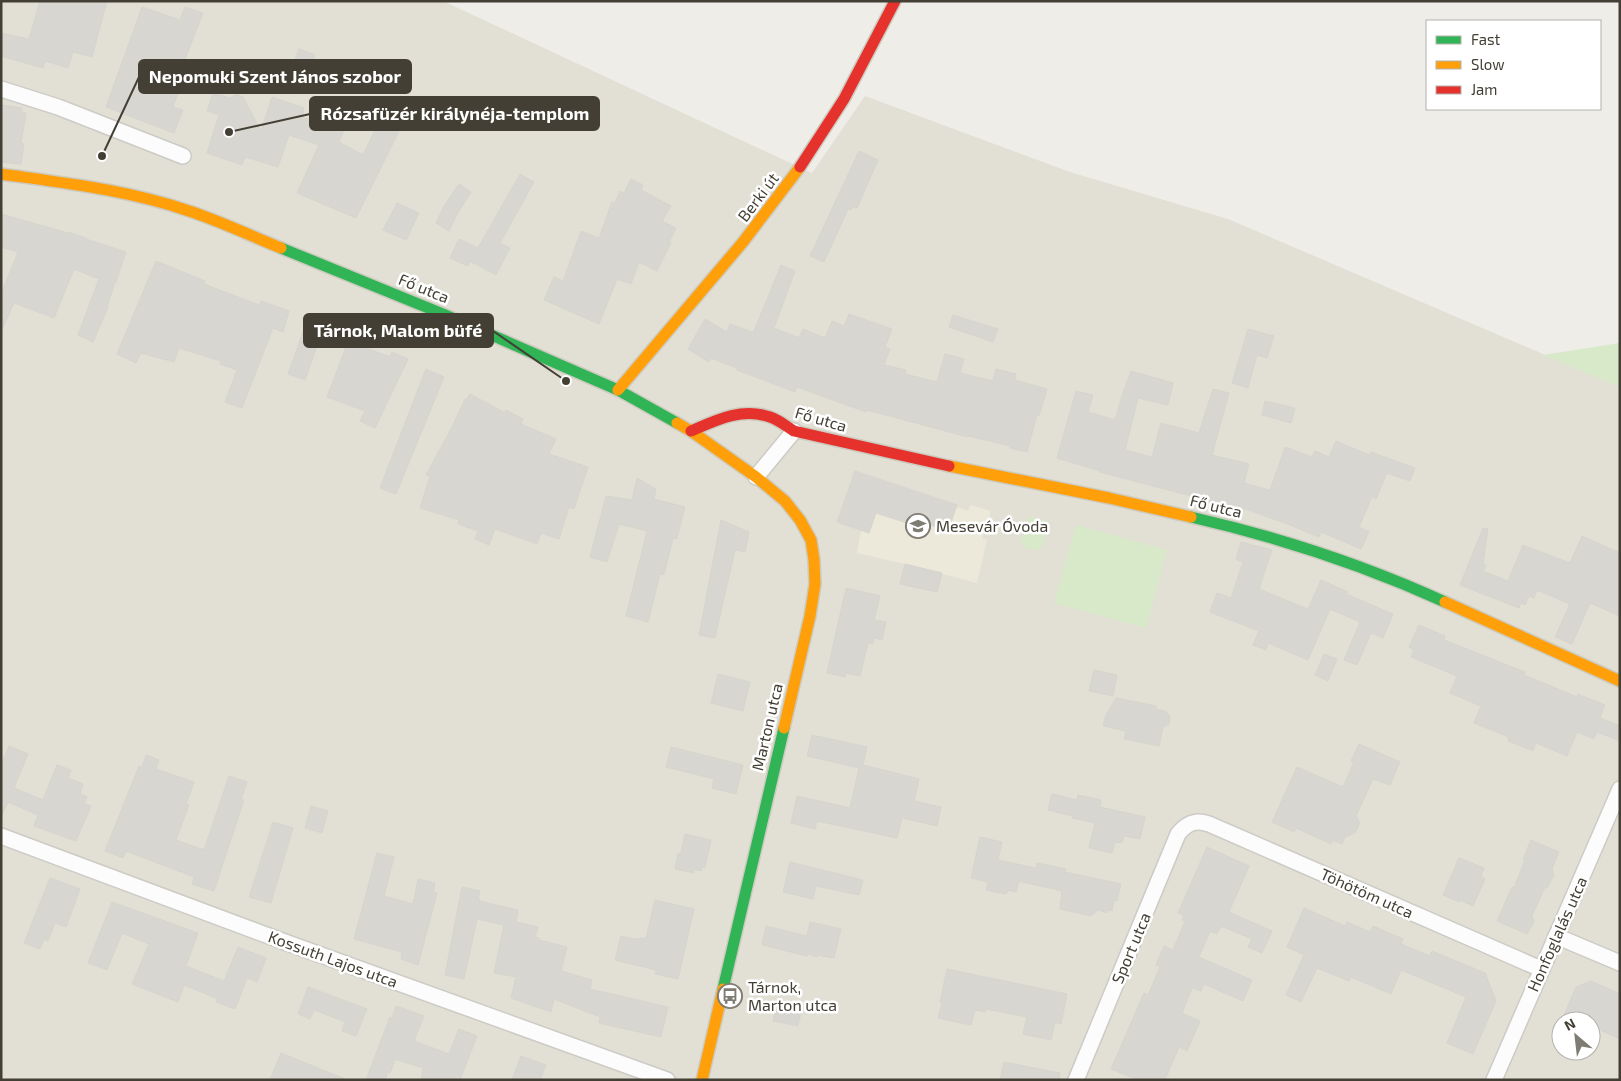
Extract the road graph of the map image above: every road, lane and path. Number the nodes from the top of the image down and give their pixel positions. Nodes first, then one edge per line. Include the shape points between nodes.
1 (895, 1) edge
2 (1, 89) edge
3 (183, 156) dead end
4 (1, 174) edge
5 (618, 390) junction
6 (794, 430) junction
7 (691, 431) junction
8 (756, 477) junction
9 (1620, 681) edge
10 (1620, 789) edge
11 (1193, 822) joint
12 (1, 836) edge
13 (1556, 936) junction
14 (1620, 963) edge
15 (1541, 969) junction
16 (667, 1080) edge
17 (702, 1080) edge
18 (1076, 1080) edge
19 (1494, 1080) edge

1 - 5 street, Berki út via 845,95 784,190
2 - 3 street via 58,107
4 - 5 street, Fő utca via 100,188 190,211 443,314
5 - 7 street, Fő utca
6 - 7 street, Fő utca via 755,413 735,413
6 - 8 street
6 - 9 street, Fő utca via 1214,522 1288,542 1408,585
7 - 8 street, Marton utca
8 - 17 street, Marton utca via 785,501 811,540 814,584 810,616
10 - 13 street, Honfoglalás utca
11 - 15 street, Töhötöm utca via 1209,824
11 - 18 street, Sport utca via 1178,834
12 - 16 street, Kossuth Lajos utca
13 - 14 street
13 - 15 street, Honfoglalás utca
15 - 19 street, Honfoglalás utca

